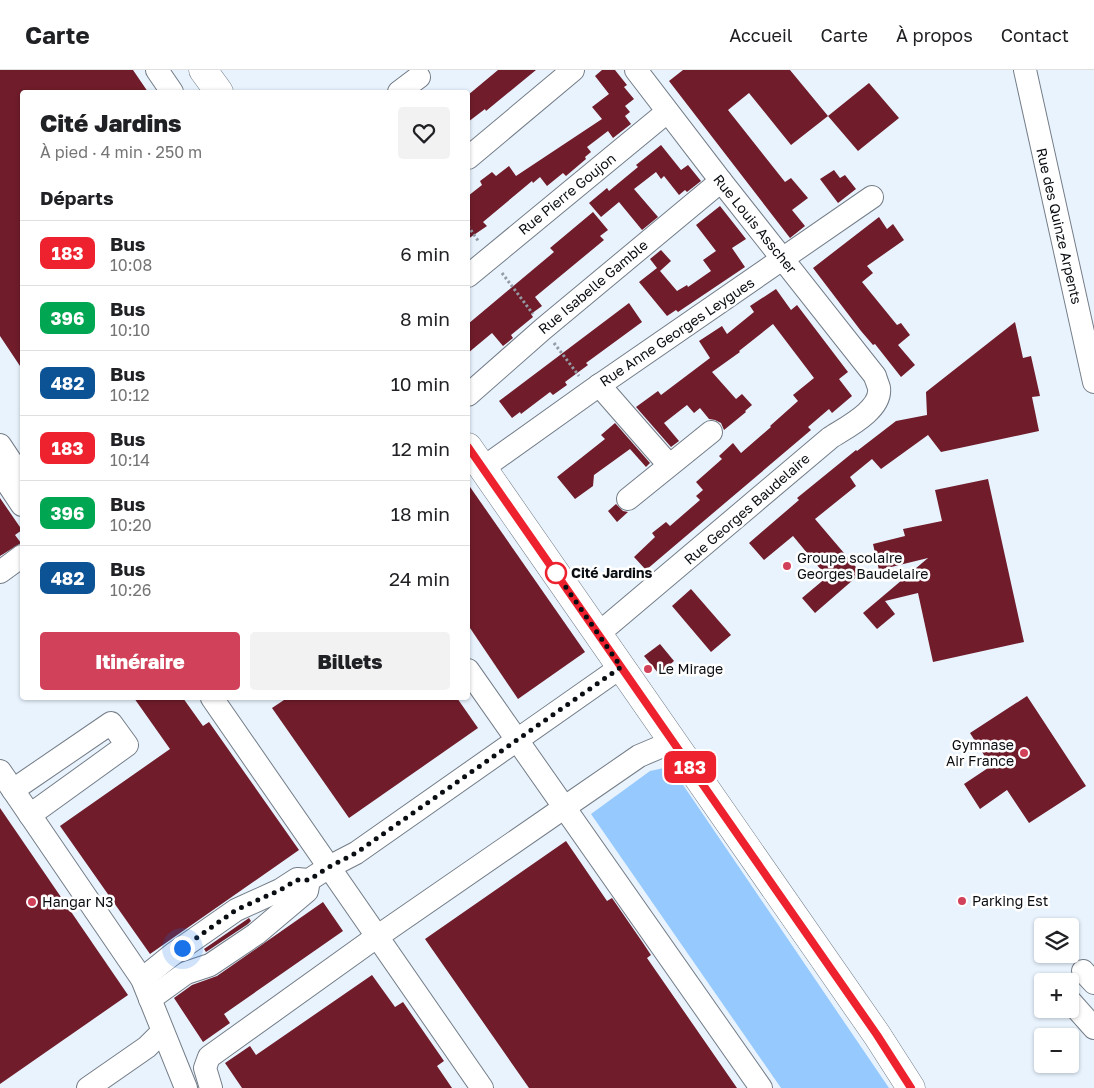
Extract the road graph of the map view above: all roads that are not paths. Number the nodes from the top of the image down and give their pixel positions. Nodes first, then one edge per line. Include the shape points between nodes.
1 (157, 70) edge
2 (203, 70) edge
3 (573, 70) edge
4 (636, 70) edge
5 (1025, 70) edge
6 (419, 77) dead end
7 (171, 90) edge
8 (218, 90) edge
9 (402, 90) edge
10 (667, 112) junction
11 (470, 156) edge
12 (721, 181) junction
13 (872, 197) dead end
14 (783, 259) junction
15 (470, 274) edge
16 (875, 376) joint
17 (1094, 382) edge
18 (595, 388) junction
19 (470, 393) edge
20 (711, 432) dead end
21 (0, 445) edge
22 (475, 458) edge
23 (669, 465) junction
24 (20, 471) edge
25 (0, 472) edge
26 (628, 499) dead end
27 (20, 501) edge
28 (20, 557) edge
29 (0, 572) edge
30 (598, 634) junction
31 (621, 667) junction
32 (470, 673) edge
33 (222, 701) edge
34 (518, 740) junction
35 (672, 742) junction
36 (0, 771) edge
37 (13, 790) junction
38 (565, 806) junction
39 (30, 814) junction
40 (329, 867) junction
41 (309, 880) junction
42 (377, 936) junction
43 (146, 989) junction
44 (1079, 1011) edge
45 (1094, 1028) edge
46 (162, 1032) junction
47 (88, 1088) edge
48 (186, 1088) edge
49 (211, 1088) edge
50 (482, 1088) edge
51 (761, 1088) edge
52 (910, 1088) edge

1 - 7 street
2 - 8 main road
3 - 11 street
4 - 10 street, Rue Louis Asscher
5 - 17 street, Rue des Quinze Arpents
6 - 9 street
10 - 12 street, Rue Louis Asscher
10 - 15 street, Rue Pierre Goujon
12 - 14 street, Rue Louis Asscher
12 - 19 street, Rue Isabelle Gamble
13 - 14 street, Rue Anne Georges Leygues
14 - 16 street, Rue Louis Asscher
14 - 18 street, Rue Anne Georges Leygues
16 - 30 street, Rue Georges Baudelaire via 879,390 867,414 830,438
18 - 22 street, Rue Anne Georges Leygues
18 - 23 street
20 - 23 street
21 - 24 street
22 - 30 main road
23 - 26 street
25 - 27 street
28 - 29 street
30 - 31 main road
31 - 34 street
31 - 35 main road
32 - 34 street
33 - 40 street
34 - 38 street
34 - 40 street via 356,853
35 - 38 street via 639,756
35 - 52 main road via 877,1035
36 - 37 street
37 - 39 street
37 - 39 street via 111,723 127,745
38 - 42 street
38 - 51 street
39 - 43 street
40 - 41 street
40 - 42 street
41 - 43 street via 297,880 236,910 173,954
41 - 43 street via 307,891 256,934 210,965
42 - 49 street via 209,1057 206,1068
42 - 50 street
43 - 46 street
44 - 45 street
46 - 47 street via 146,1048
46 - 48 street

